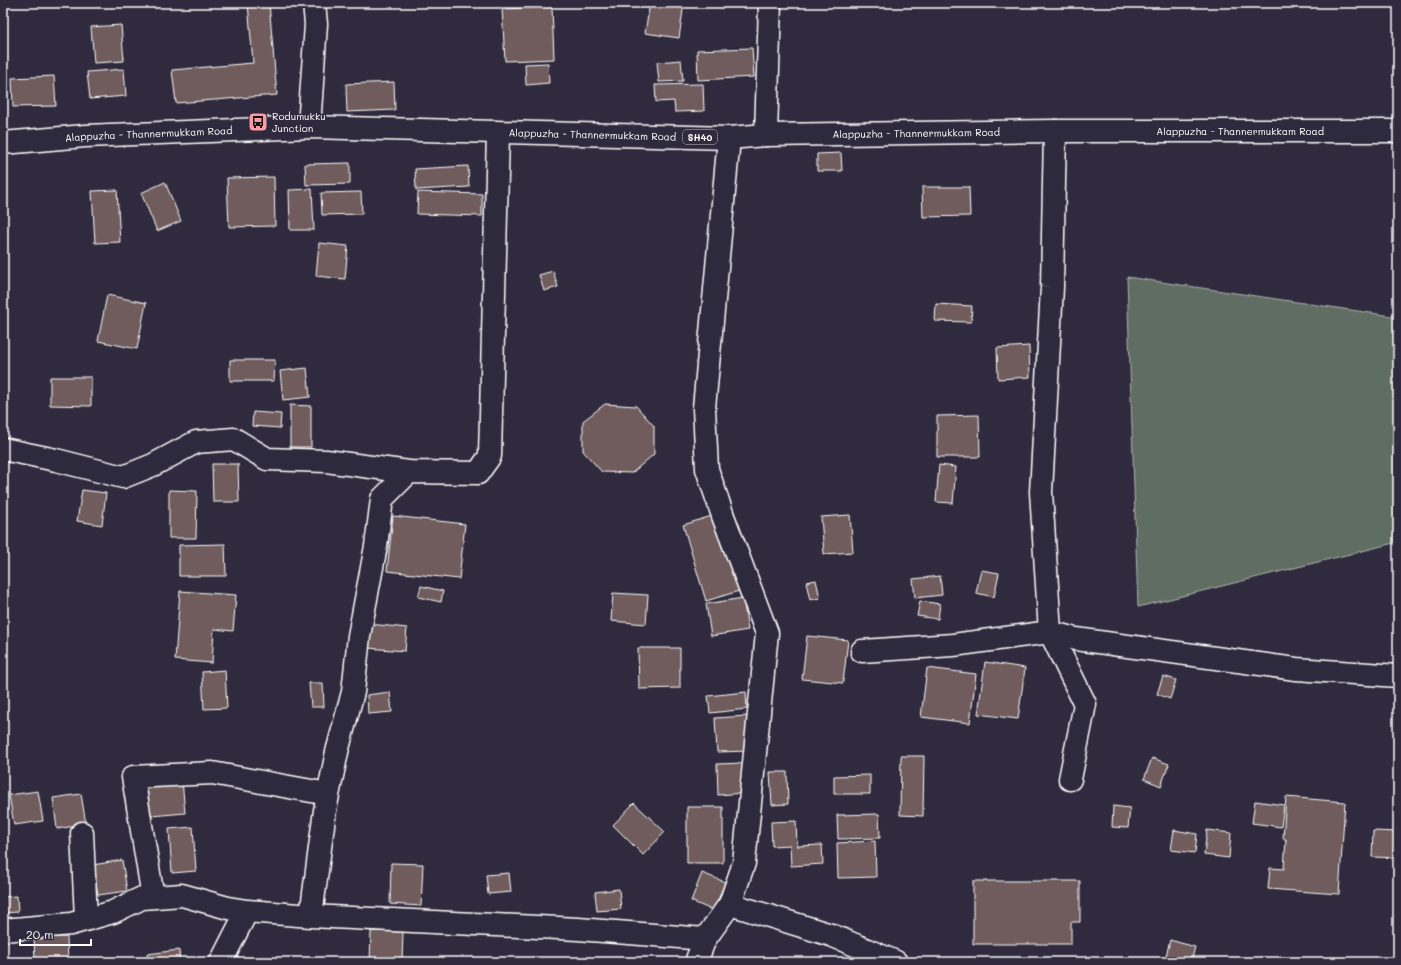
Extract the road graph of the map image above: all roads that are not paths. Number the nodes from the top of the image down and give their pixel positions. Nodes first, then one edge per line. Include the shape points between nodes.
1 (314, 3) edge
2 (770, 3) edge
3 (309, 127) junction
4 (1055, 131) junction
5 (1398, 132) edge
6 (498, 133) junction
7 (766, 136) junction
8 (729, 138) junction
9 (3, 143) edge
10 (3, 449) edge
11 (409, 472) junction
12 (1050, 632) junction
13 (862, 650) dead end
14 (1398, 676) edge
15 (1070, 779) dead end
16 (328, 794) junction
17 (82, 833) dead end
18 (154, 898) junction
19 (730, 904) junction
20 (247, 911) junction
21 (311, 916) junction
22 (86, 920) junction
23 (3, 930) edge
24 (705, 939) junction
25 (221, 962) edge
26 (696, 962) edge
27 (896, 962) edge

1 - 3 street via 316,24
2 - 7 street
3 - 6 street, Alappuzha - Thannermukkam Road / SH40
3 - 9 street, Alappuzha - Thannermukkam Road / SH40 via 85,136
4 - 5 street, Alappuzha - Thannermukkam Road / SH40
4 - 7 street, Alappuzha - Thannermukkam Road / SH40
4 - 12 street via 1052,286 1041,492
6 - 8 street, Alappuzha - Thannermukkam Road / SH40
6 - 11 street via 490,456 478,472
7 - 8 street, Alappuzha - Thannermukkam Road / SH40
8 - 19 street via 704,408 708,470 767,633 744,863
10 - 11 street via 123,477 153,465 196,442 234,439 267,459 326,461
11 - 16 street via 382,498 359,636 353,692
12 - 13 street via 954,644
12 - 14 street via 1076,639 1296,669
12 - 15 street via 1085,704
16 - 18 street via 212,773 133,777
16 - 21 street
17 - 22 street
18 - 20 street via 182,896
18 - 22 street via 142,898 113,912
19 - 24 street
19 - 27 street via 831,935
20 - 21 street
20 - 25 street
21 - 24 street via 578,929
22 - 23 street via 71,924
24 - 26 street

